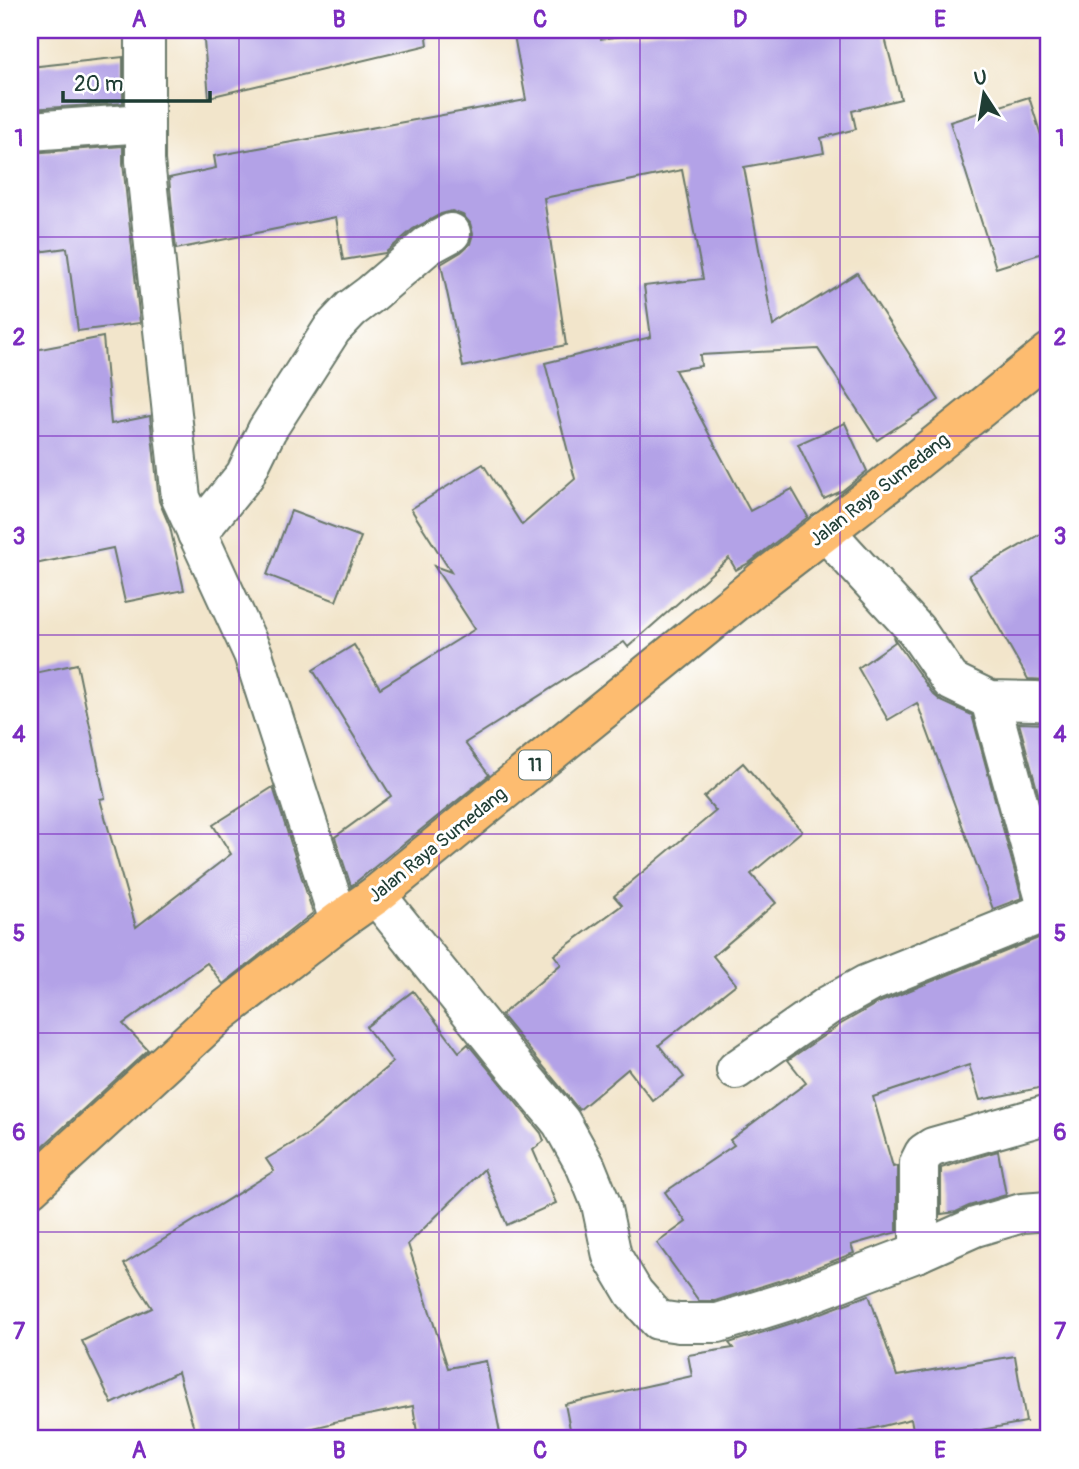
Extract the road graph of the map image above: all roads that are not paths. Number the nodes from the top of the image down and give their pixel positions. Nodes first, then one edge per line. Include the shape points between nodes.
1 (145, 30) edge
2 (145, 123) junction
3 (30, 131) edge
4 (451, 233) dead end
5 (1049, 353) edge
6 (825, 531) junction
7 (197, 534) junction
8 (990, 700) junction
9 (1049, 702) edge
10 (376, 895) junction
11 (1049, 913) edge
12 (339, 921) junction
13 (736, 1070) dead end
14 (1049, 1114) edge
15 (30, 1188) edge
16 (1049, 1211) edge
17 (919, 1252) junction

1 - 2 street
2 - 3 street
2 - 7 street via 145,161 181,498
4 - 7 street via 427,246 332,329 267,429 245,475
5 - 6 highway, Jalan Raya Sumedang / 11
6 - 8 street via 916,629 951,681
6 - 10 highway, Jalan Raya Sumedang / 11
7 - 12 street via 253,654
8 - 9 street
8 - 11 street
10 - 12 highway, Jalan Raya Sumedang / 11
10 - 17 street via 561,1122 596,1192 612,1256 634,1293 659,1320 718,1324
11 - 13 street via 867,984
12 - 15 highway, Jalan Raya Sumedang / 11 via 219,1014
14 - 17 street via 924,1153 919,1163
16 - 17 street via 1022,1213 975,1227

